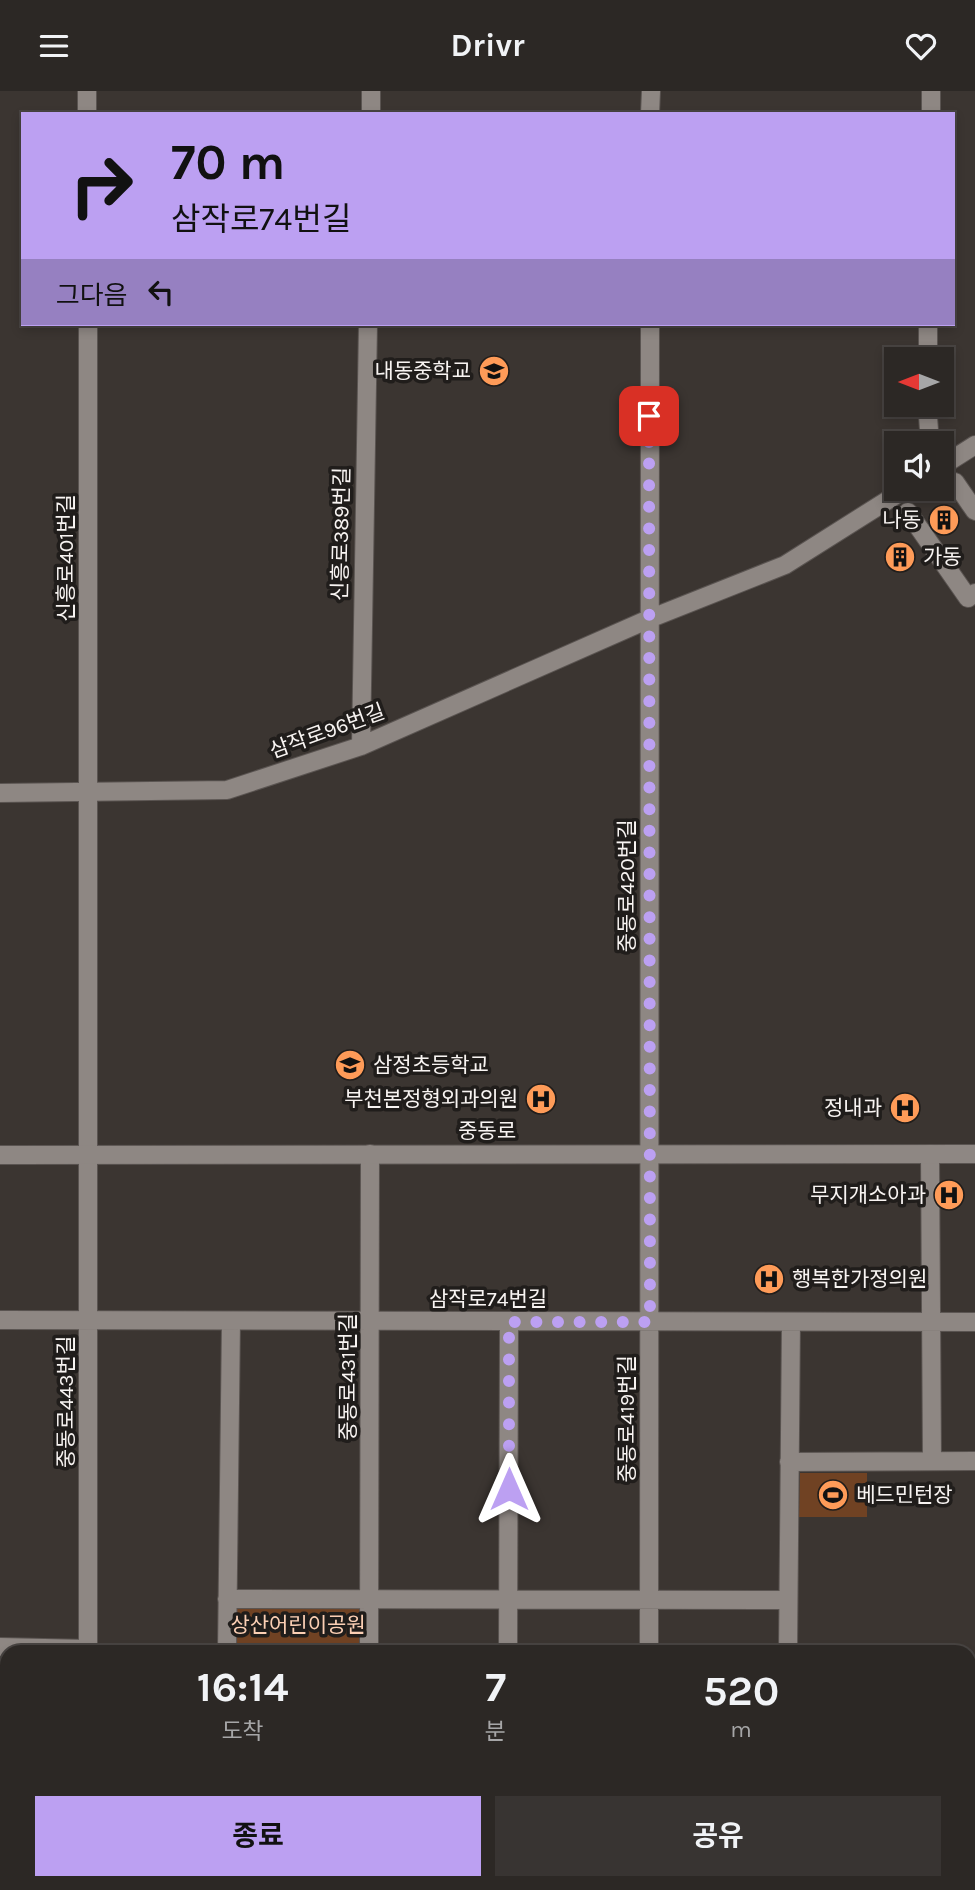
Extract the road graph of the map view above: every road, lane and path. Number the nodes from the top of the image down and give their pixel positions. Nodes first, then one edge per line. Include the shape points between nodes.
1 (87, 91) edge
2 (371, 91) edge
3 (650, 91) edge
4 (931, 91) edge
5 (87, 112) edge
6 (371, 112) edge
7 (650, 112) edge
8 (931, 112) edge
9 (88, 326) edge
10 (368, 326) edge
11 (650, 326) edge
12 (928, 326) edge
13 (928, 347) edge
14 (975, 445) edge
15 (954, 458) edge
16 (955, 482) dead end
17 (886, 501) edge
18 (908, 512) dead end
19 (975, 512) edge
20 (975, 593) edge
21 (649, 619) junction
22 (361, 746) junction
23 (89, 792) junction
24 (0, 793) edge
25 (370, 1154) junction
26 (650, 1154) junction
27 (930, 1154) junction
28 (975, 1154) edge
29 (0, 1155) edge
30 (90, 1155) junction
31 (0, 1320) edge
32 (89, 1321) junction
33 (231, 1321) junction
34 (372, 1321) junction
35 (509, 1322) junction
36 (650, 1322) junction
37 (791, 1322) junction
38 (931, 1322) junction
39 (975, 1322) edge
40 (932, 1461) junction
41 (975, 1461) edge
42 (789, 1462) junction
43 (227, 1599) junction
44 (649, 1600) junction
45 (788, 1600) junction
46 (369, 1601) junction
47 (508, 1601) junction
48 (91, 1645) edge
49 (227, 1645) edge
50 (369, 1645) edge
51 (508, 1645) edge
52 (649, 1645) edge
53 (788, 1645) edge

1 - 5 street
2 - 6 street
3 - 7 street
4 - 8 street
9 - 23 street, 신흥로401번길
10 - 22 street, 신흥로389번길
11 - 21 street, 중동로420번길
12 - 13 street
14 - 15 street
16 - 19 street
17 - 21 street, 삼작로96번길 via 785,565
18 - 20 street via 968,598
21 - 22 street, 삼작로96번길
21 - 26 street, 중동로420번길
22 - 23 street, 삼작로96번길 via 227,790
23 - 24 street, 삼작로96번길
23 - 30 street, 신흥로401번길
25 - 26 street, 중동로
25 - 30 street, 중동로
25 - 34 street, 중동로431번길
26 - 27 street, 중동로
26 - 36 street, 중동로419번길
27 - 28 street, 중동로
27 - 38 street
29 - 30 street, 중동로
30 - 32 street, 중동로443번길
31 - 32 street, 삼작로74번길
32 - 33 street, 삼작로74번길
32 - 48 street, 중동로443번길
33 - 34 street, 삼작로74번길
33 - 43 street
34 - 35 street, 삼작로74번길
34 - 46 street, 중동로431번길
35 - 36 street, 삼작로74번길
35 - 47 street
36 - 37 street, 삼작로74번길
36 - 44 street, 중동로419번길
37 - 38 street, 삼작로74번길
37 - 42 street
38 - 39 street, 삼작로74번길
38 - 40 street
40 - 41 street
40 - 42 street
42 - 45 street
43 - 46 street
43 - 49 street
44 - 45 street
44 - 47 street
44 - 52 street, 중동로419번길
45 - 53 street
46 - 47 street
46 - 50 street, 중동로431번길
47 - 51 street

